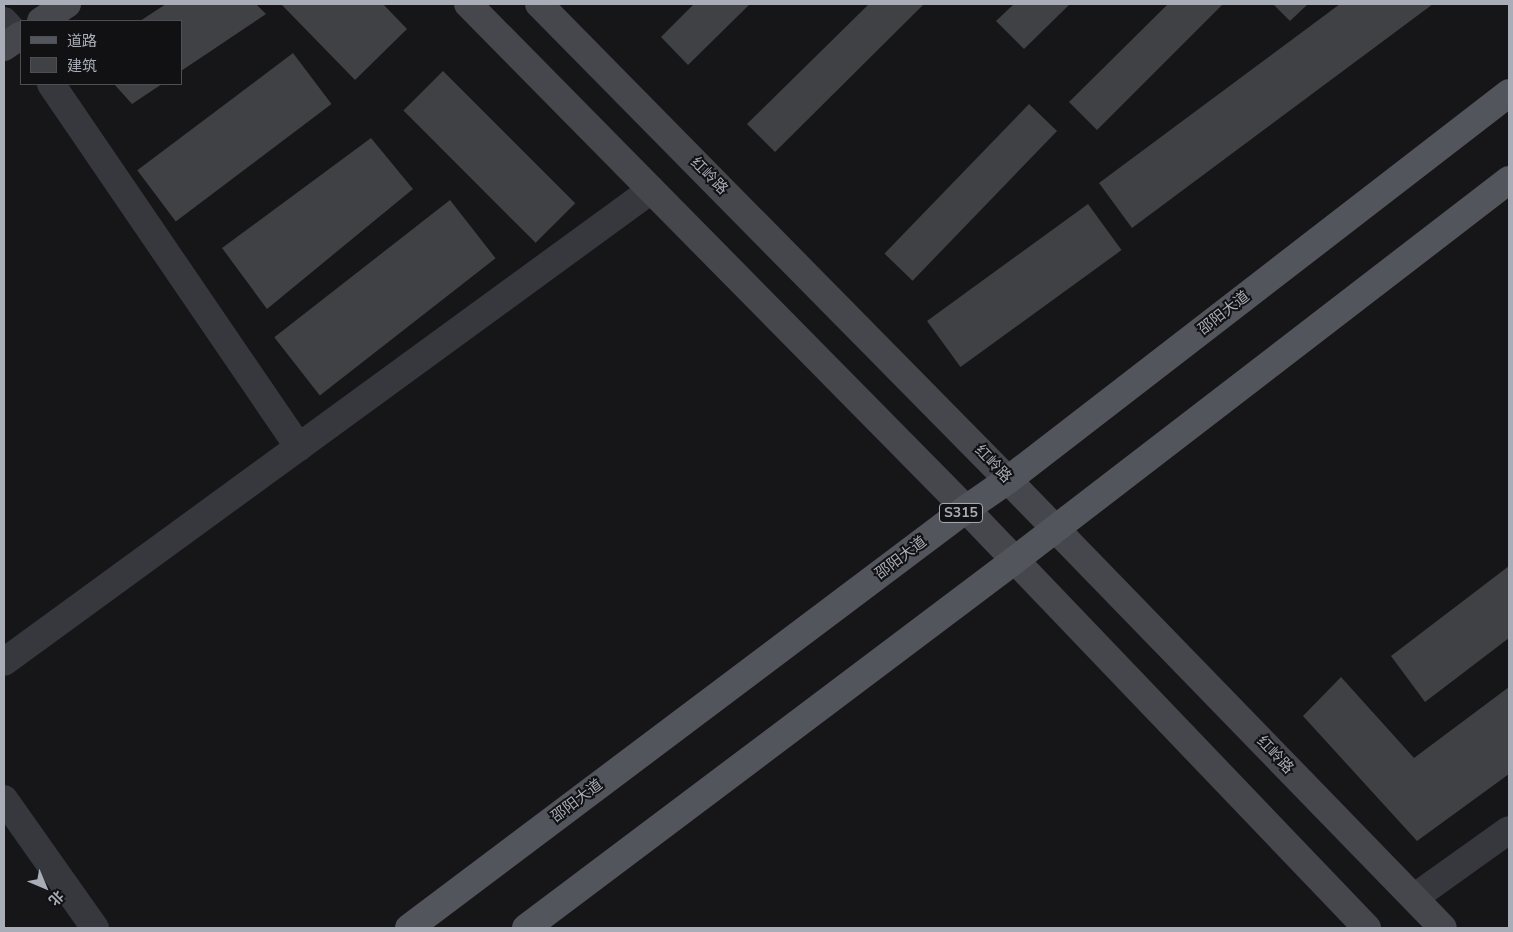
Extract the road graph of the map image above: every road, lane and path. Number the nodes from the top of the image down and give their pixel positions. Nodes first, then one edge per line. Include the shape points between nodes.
1 (67, 4) edge
2 (468, 4) edge
3 (539, 4) edge
4 (43, 20) edge
5 (52, 85) edge
6 (1509, 93) edge
7 (1509, 180) edge
8 (651, 190) junction
9 (299, 448) junction
10 (1008, 480) junction
11 (966, 508) junction
12 (1054, 528) junction
13 (1015, 560) junction
14 (4, 662) edge
15 (4, 800) edge
16 (1509, 830) edge
17 (1415, 897) junction
18 (1363, 927) edge
19 (95, 928) edge
20 (409, 928) edge
21 (526, 928) edge
22 (1443, 928) edge

1 - 4 main road
2 - 8 main road
3 - 10 main road, 红岭路
5 - 9 street
6 - 10 main road, 邵阳大道 / S315
7 - 12 main road
8 - 9 street
8 - 11 main road
9 - 14 street
10 - 11 main road, 邵阳大道 / S315
10 - 12 main road, 红岭路
11 - 13 main road
11 - 20 main road, 邵阳大道 / S315
12 - 13 main road
12 - 17 main road, 红岭路
13 - 18 main road
13 - 21 main road
15 - 19 street
16 - 17 street
17 - 22 main road, 红岭路

